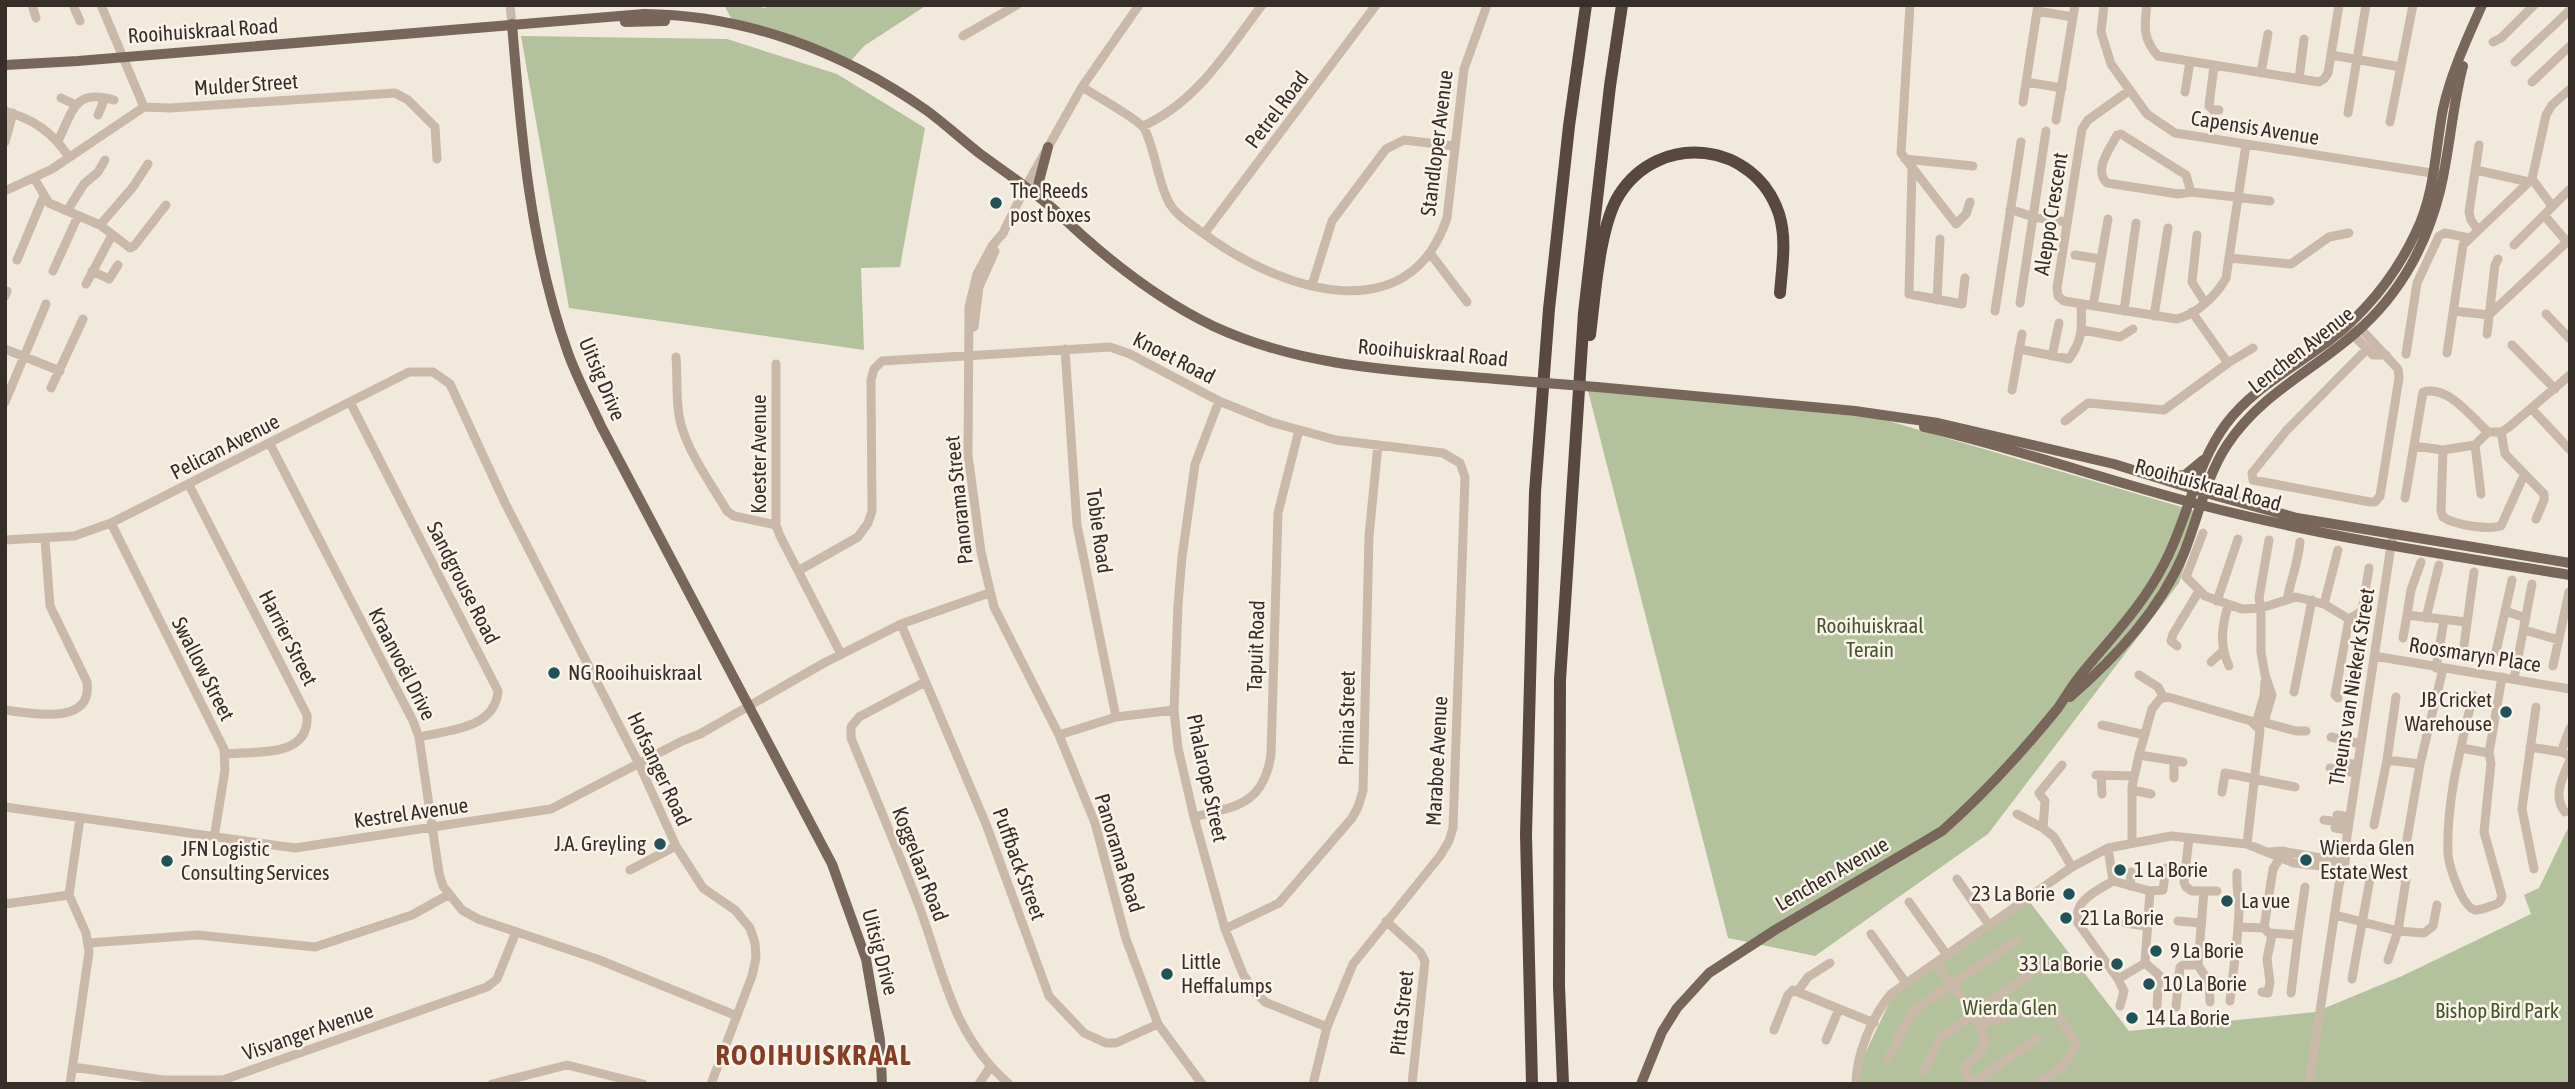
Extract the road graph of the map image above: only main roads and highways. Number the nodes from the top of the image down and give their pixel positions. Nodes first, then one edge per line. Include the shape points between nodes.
1 (1586, 5) edge
2 (1622, 5) edge
3 (2482, 5) edge
4 (514, 26) junction
5 (5, 65) edge
6 (1048, 147) road end
7 (2438, 174) junction
8 (1060, 216) junction
9 (1780, 293) dead end
10 (1842, 411) junction
11 (2209, 452) junction
12 (2154, 476) junction
13 (2193, 489) junction
14 (2206, 493) junction
15 (2189, 501) junction
16 (2202, 505) junction
17 (1567, 559) junction
18 (2570, 563) edge
19 (2570, 575) edge
20 (2059, 706) junction
21 (882, 1084) edge
22 (1532, 1084) edge
23 (1563, 1084) edge
24 (1641, 1084) edge

1 - 22 highway via 1549,309 1535,492 1526,835
2 - 17 highway via 1584,313
3 - 7 main road, Lenchen Avenue
4 - 5 main road, Rooihuiskraal Road via 456,34 403,34
4 - 8 main road, Rooihuiskraal Road via 676,15 733,22 775,35 844,61 912,101 960,144
4 - 21 main road, Uitsig Drive via 522,150 532,217 569,354 601,426 684,582 712,625 815,824 866,959 880,1040
6 - 8 main road via 1038,185
7 - 11 main road, Lenchen Avenue via 2416,233 2390,280 2360,315 2256,392 2225,425
7 - 14 main road, Lenchen Avenue via 2431,222 2388,300 2247,420 2220,458
8 - 10 main road, Rooihuiskraal Road, bridge via 1153,290 1193,315 1294,356 1335,364
9 - 17 highway via 1784,253 1778,212 1761,182 1737,163 1711,153 1684,152 1647,166 1626,185 1610,214 1603,248 1585,373
10 - 12 main road, Rooihuiskraal Road via 1938,423
10 - 15 main road, Rooihuiskraal Road via 1974,439
11 - 12 main road via 2185,475
11 - 13 main road, Lenchen Avenue
12 - 13 main road, Rooihuiskraal Road
13 - 14 main road, Rooihuiskraal Road
13 - 15 main road, Lenchen Avenue
14 - 16 main road, Lenchen Avenue
14 - 18 main road, Rooihuiskraal Road via 2297,518
15 - 16 main road, Rooihuiskraal Road
15 - 20 main road, Lenchen Avenue via 2166,562 2151,587
16 - 19 main road, Rooihuiskraal Road via 2316,533
16 - 20 main road, Lenchen Avenue via 2167,586 2139,626 2114,656
17 - 23 highway via 1559,693
20 - 24 main road, Lenchen Avenue via 1942,831 1709,973 1662,1032

